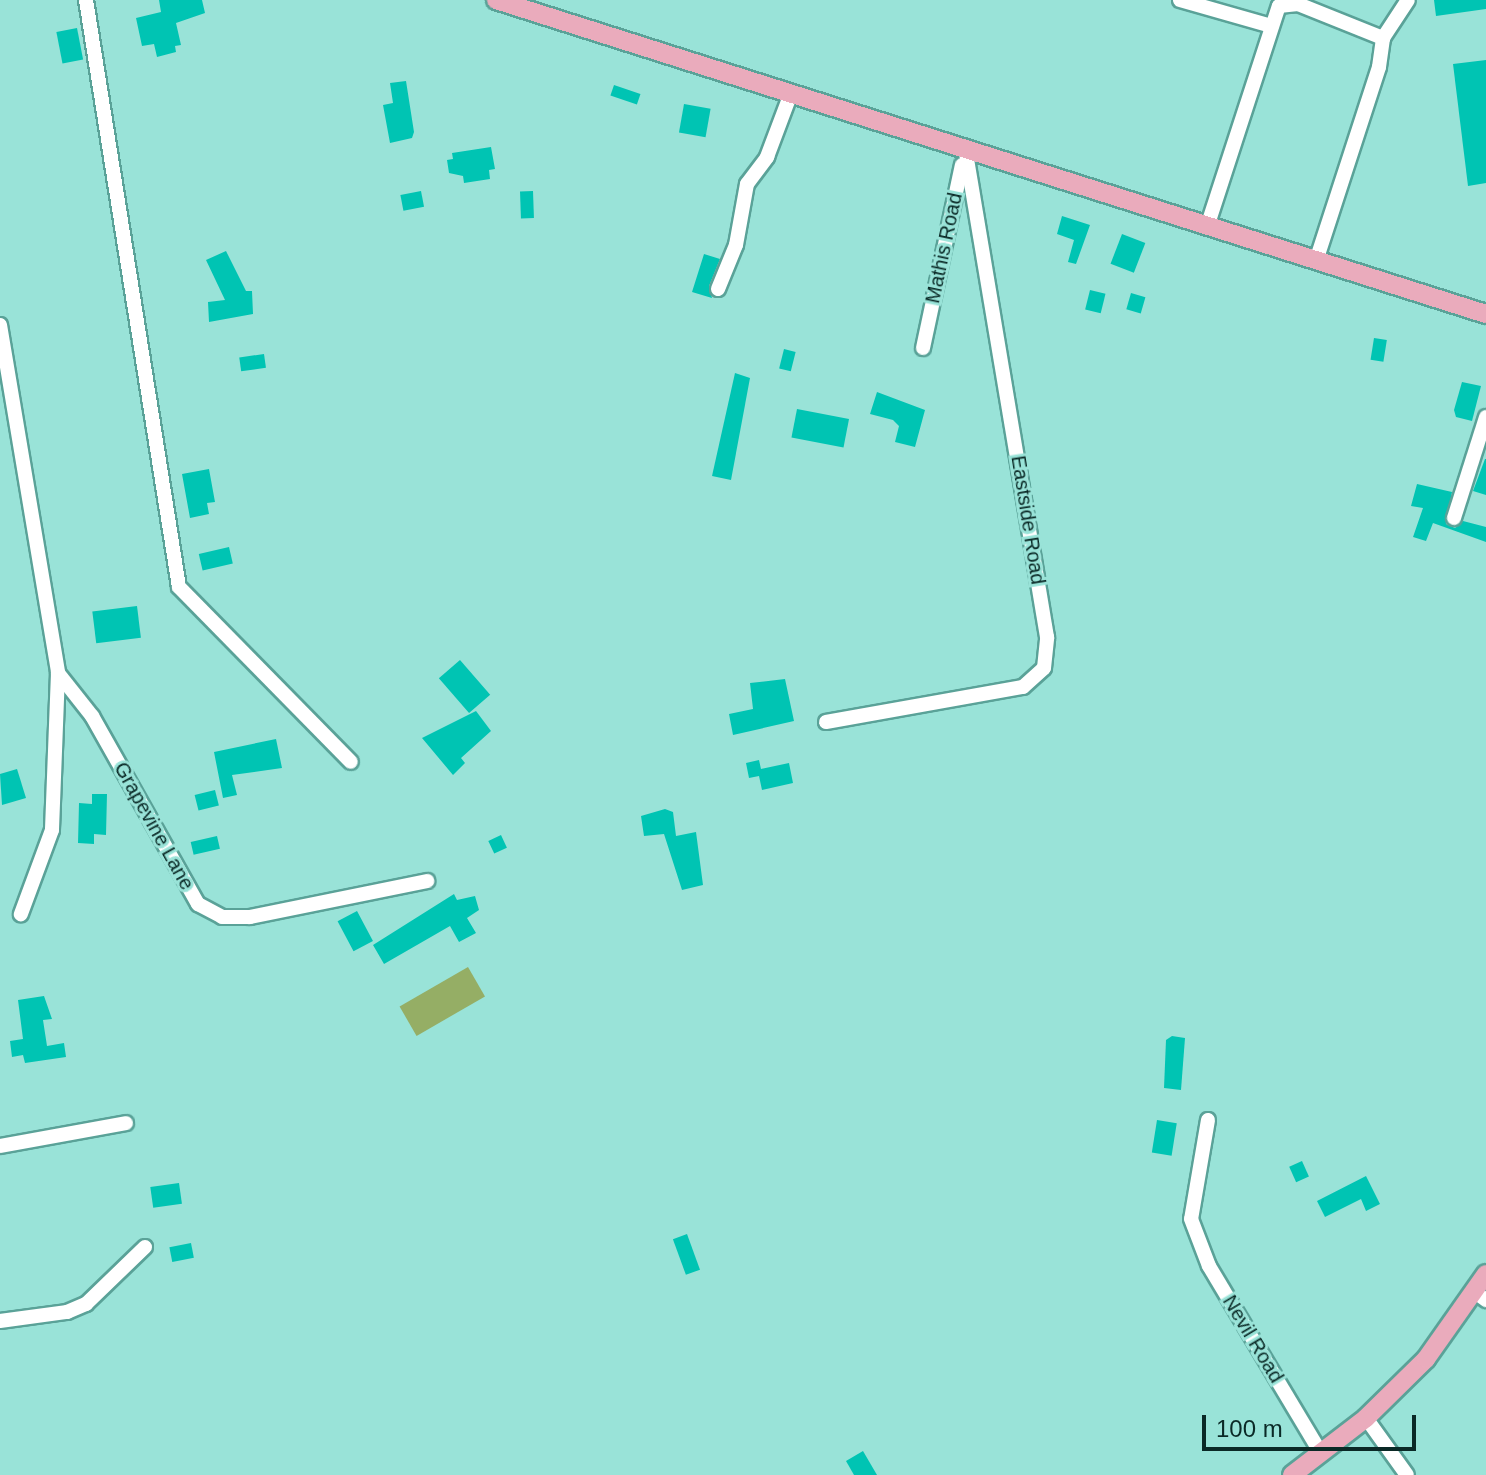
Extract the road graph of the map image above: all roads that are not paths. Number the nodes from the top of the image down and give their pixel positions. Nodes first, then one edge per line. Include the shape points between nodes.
1 (86, 0) edge
2 (496, 0) edge
3 (1180, 0) edge
4 (1408, 0) edge
5 (1292, 1) edge
6 (1271, 26) junction
7 (1383, 38) junction
8 (791, 93) junction
9 (965, 149) junction
10 (1207, 227) junction
11 (1316, 261) junction
12 (718, 289) dead end
13 (1486, 314) edge
14 (0, 325) edge
15 (923, 348) dead end
16 (1486, 417) edge
17 (1454, 518) dead end
18 (58, 673) junction
19 (826, 722) dead end
20 (351, 762) dead end
21 (427, 881) dead end
22 (21, 914) dead end
23 (1208, 1120) dead end
24 (126, 1123) dead end
25 (0, 1146) edge
26 (145, 1247) dead end
27 (1486, 1274) edge
28 (1481, 1296) edge
29 (0, 1321) edge
30 (1366, 1418) junction
31 (1321, 1453) junction
32 (1292, 1475) edge
33 (1407, 1475) edge

1 - 20 street via 179,587
2 - 8 main road
3 - 6 street
4 - 7 street
5 - 6 street via 1279,6
5 - 7 street
6 - 10 street
7 - 11 street via 1379,67
8 - 9 main road
8 - 12 street via 767,157 747,184 736,245
9 - 10 main road
9 - 15 street, Mathis Road
9 - 19 street, Eastside Road via 1047,637 1044,668 1023,687
10 - 11 main road
11 - 13 main road
14 - 18 street, Grapevine Lane
16 - 17 street
18 - 21 street, Grapevine Lane via 92,716 198,904 222,917 250,917
18 - 22 street, Grapevine Lane via 52,830
23 - 31 street, Nevil Road via 1191,1219 1209,1266
24 - 25 street
26 - 29 street via 86,1304 67,1312
27 - 28 main road
28 - 30 main road
30 - 31 main road
30 - 33 street
31 - 32 main road

